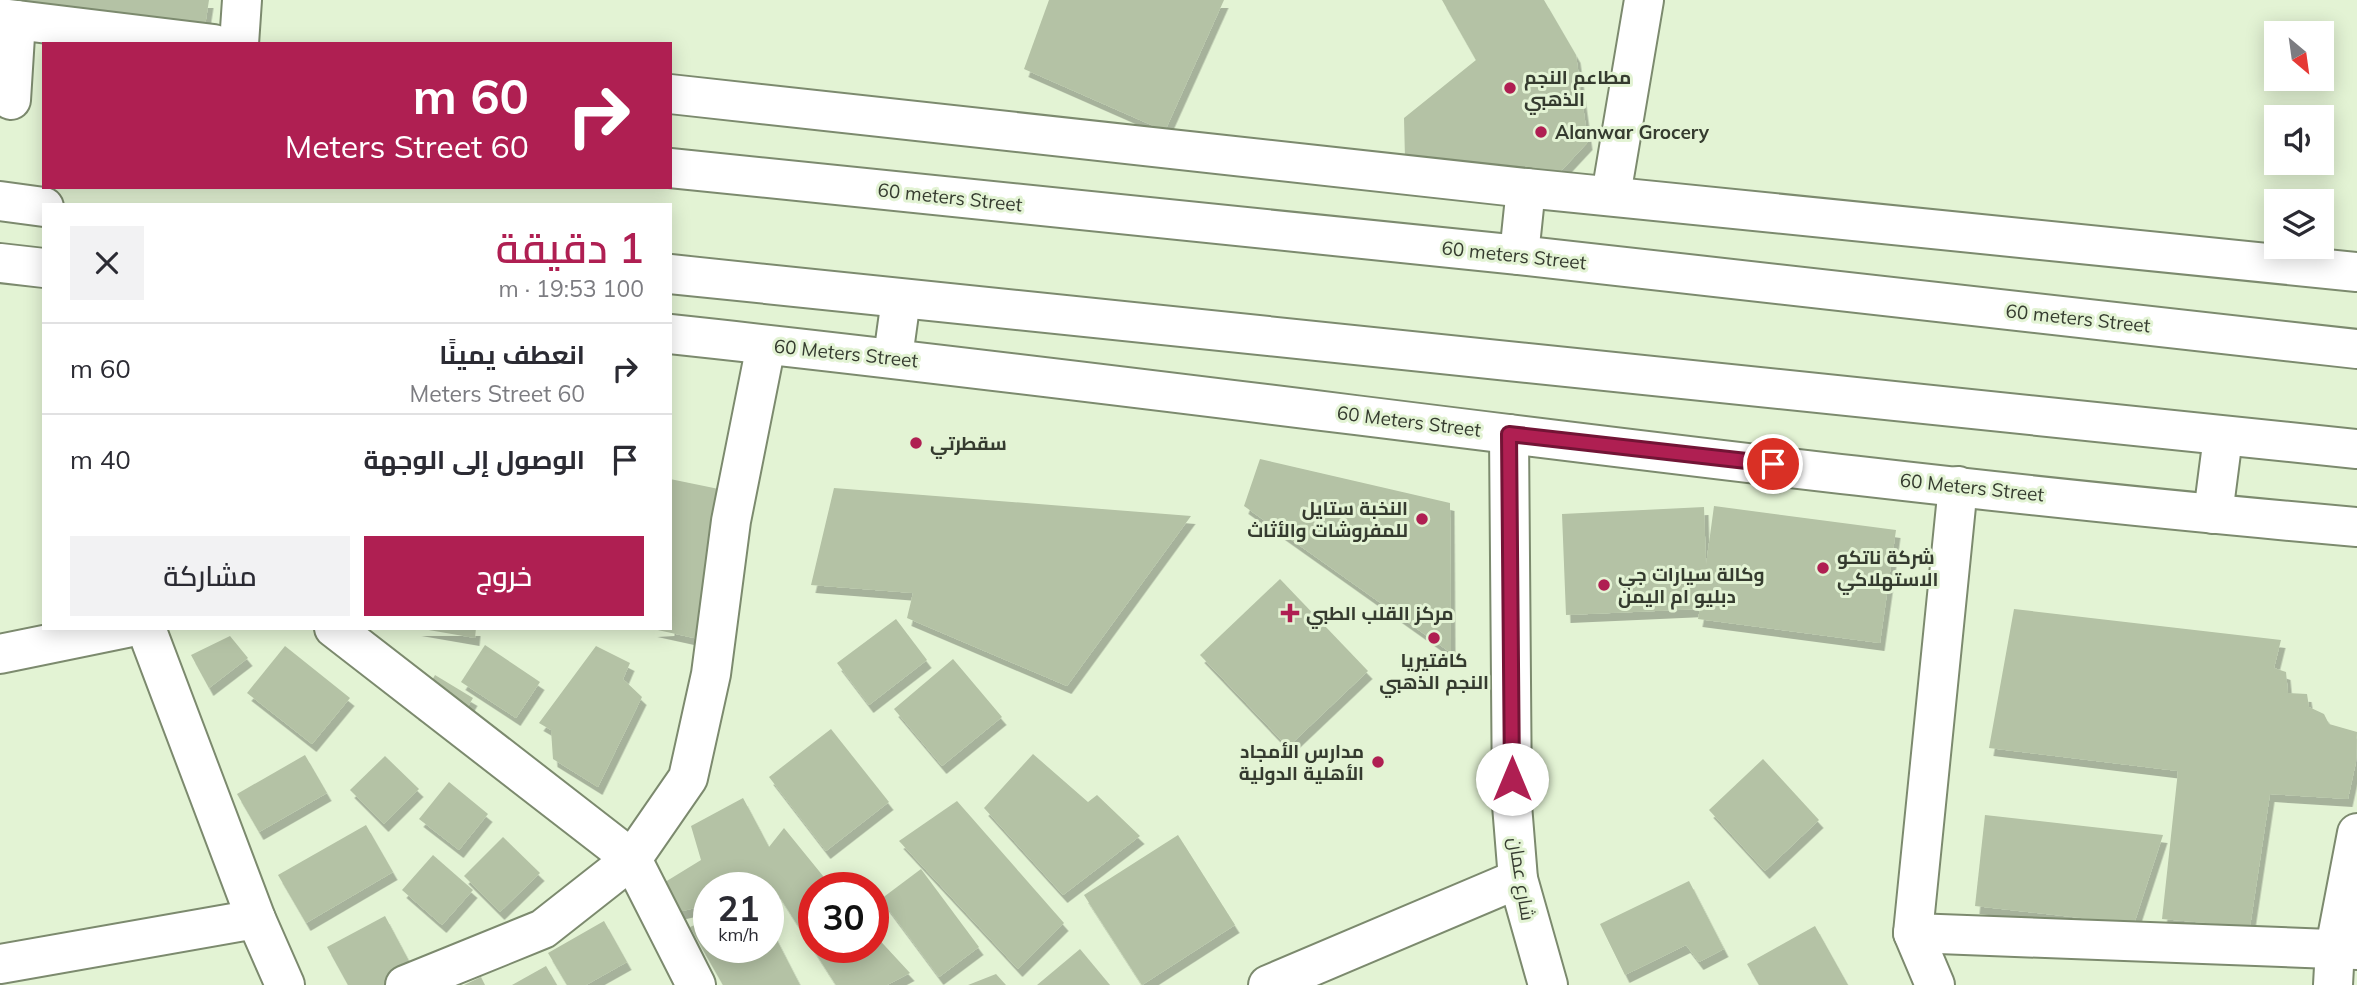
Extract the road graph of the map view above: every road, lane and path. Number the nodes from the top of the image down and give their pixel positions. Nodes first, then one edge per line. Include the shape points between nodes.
1 (243, 0) edge
2 (1644, 0) edge
3 (8, 19) edge
4 (198, 42) edge
5 (239, 42) edge
6 (672, 94) edge
7 (18, 101) edge
8 (672, 168) edge
9 (1526, 187) junction
10 (1611, 195) junction
11 (0, 201) edge
12 (42, 207) edge
13 (1518, 255) junction
14 (0, 263) edge
15 (42, 268) edge
16 (2357, 272) edge
17 (672, 274) edge
18 (901, 299) junction
19 (672, 334) edge
20 (766, 345) junction
21 (2357, 349) edge
22 (892, 357) junction
23 (1509, 434) junction
24 (2224, 437) junction
25 (2357, 449) edge
26 (1958, 486) junction
27 (2213, 514) junction
28 (2357, 527) edge
29 (117, 630) edge
30 (147, 630) edge
31 (337, 630) edge
32 (0, 654) edge
33 (2357, 833) edge
34 (632, 859) junction
35 (1518, 879) junction
36 (256, 919) junction
37 (1913, 933) junction
38 (2342, 961) edge
39 (0, 964) edge
40 (285, 985) edge
41 (405, 985) edge
42 (696, 985) edge
43 (1268, 985) edge
44 (1548, 985) edge
45 (1935, 985) edge

1 - 5 main road
2 - 10 main road
3 - 4 main road
3 - 7 main road
6 - 9 main road
8 - 13 main road, 60 meters Street
9 - 10 main road
9 - 13 main road
10 - 16 main road
11 - 12 main road
13 - 21 main road, 60 meters Street
14 - 15 main road
17 - 18 main road
18 - 22 main road
18 - 24 main road
19 - 20 main road, 60 Meters Street
20 - 22 main road, 60 Meters Street
20 - 34 main road via 731,521 711,674 688,778
22 - 23 main road, 60 Meters Street
23 - 26 main road, 60 Meters Street
23 - 35 main road, شارع عمان via 1512,805
24 - 25 main road
24 - 27 main road
26 - 27 main road, 60 Meters Street
26 - 37 main road
27 - 28 main road, 60 Meters Street
29 - 32 main road
30 - 36 main road
31 - 34 main road
33 - 38 main road
34 - 41 main road via 543,929
34 - 42 main road
35 - 43 main road
35 - 44 main road, شارع عمان
36 - 39 main road
36 - 40 main road
37 - 38 main road
37 - 45 main road

